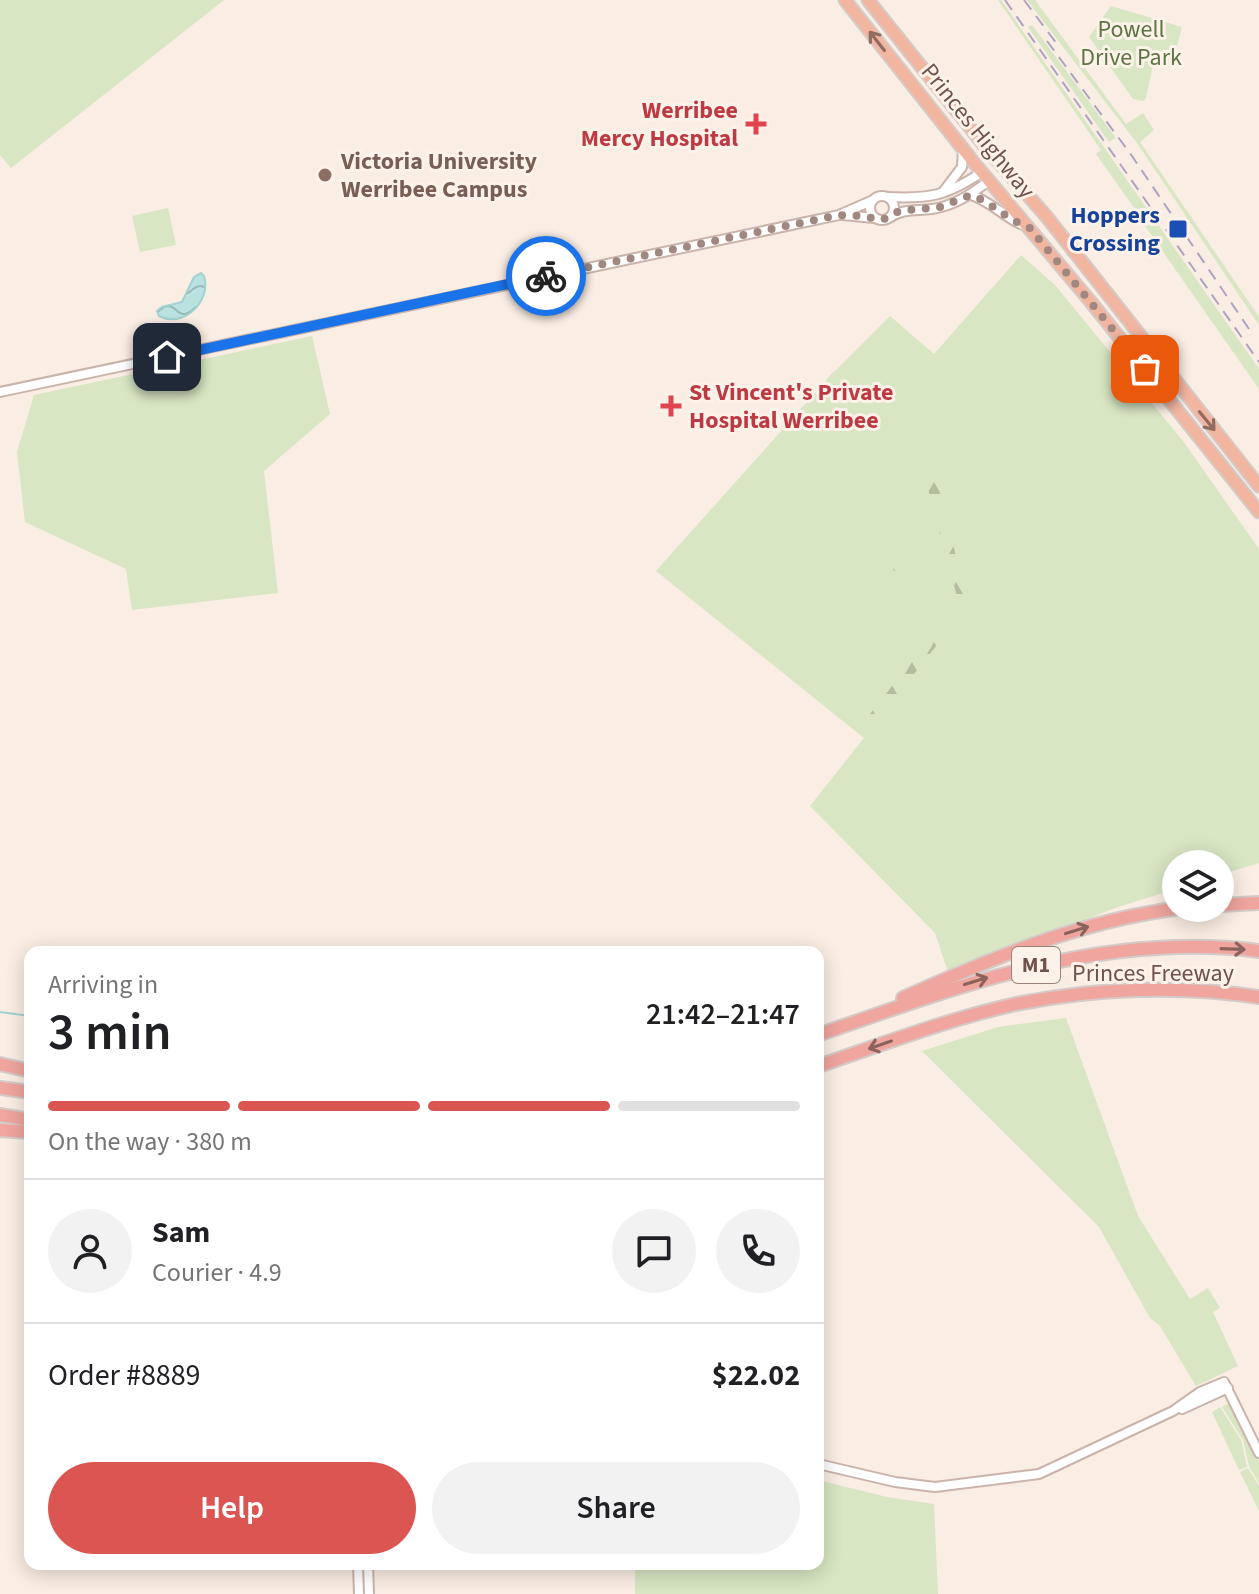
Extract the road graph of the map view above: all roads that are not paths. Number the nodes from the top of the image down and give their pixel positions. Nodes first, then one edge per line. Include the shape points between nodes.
1 (845, 0) edge
2 (868, 0) edge
3 (963, 149) junction
4 (1000, 164) junction
5 (985, 176) junction
6 (940, 195) junction
7 (971, 195) junction
8 (888, 197) junction
9 (871, 201) junction
10 (839, 215) junction
11 (889, 218) junction
12 (876, 219) junction
13 (1029, 227) junction
14 (1043, 244) junction
15 (1071, 249) junction
16 (1090, 271) junction
17 (1090, 301) junction
18 (0, 392) edge
19 (1236, 481) junction
20 (1255, 481) edge
21 (1259, 512) edge
22 (1259, 903) edge
23 (1234, 904) edge
24 (1162, 911) edge
25 (1259, 951) edge
26 (1259, 997) edge
27 (824, 1032) edge
28 (824, 1033) edge
29 (0, 1064) edge
30 (824, 1064) edge
31 (24, 1070) edge
32 (0, 1088) edge
33 (24, 1091) edge
34 (0, 1115) edge
35 (24, 1119) edge
36 (0, 1130) edge
37 (24, 1132) edge
38 (1259, 1453) edge
39 (824, 1465) edge
40 (358, 1570) edge
41 (368, 1570) edge
42 (359, 1594) edge
43 (369, 1594) edge

3 -> 1 highway, Princes Highway
2 - 4 highway, Princes Highway
3 - 5 highway, Princes Highway
3 - 6 street via 962,167
4 - 5 highway
4 - 15 highway, Princes Highway
5 - 6 street
5 - 7 street
5 - 13 highway, Princes Highway
6 - 8 street
7 - 11 street via 940,207 899,211
7 - 13 street
8 - 9 street
8 - 11 street via 894,207
9 - 10 street
9 - 12 street
10 - 12 street
10 - 18 street
11 - 12 street
13 - 14 highway, Princes Highway
14 - 15 highway
14 - 17 highway, Princes Highway
15 - 16 highway, Princes Highway
16 - 17 highway via 1085,281
16 -> 20 highway, Princes Highway
17 - 19 highway, Princes Highway
19 - 20 highway
19 - 21 highway, Princes Highway
22 - 23 highway
27 -> 24 highway via 1045,940
28 -> 25 highway, Princes Freeway / M1 via 988,977 1078,956 1183,948
26 -> 30 highway, Princes Freeway / M1 via 1195,991 1063,996 952,1021
29 - 31 highway
32 - 33 highway
34 - 35 highway
36 - 37 highway
38 - 39 street via 1226,1385 1200,1392 1173,1411 1039,1474 935,1487
40 - 42 street
41 - 43 street

